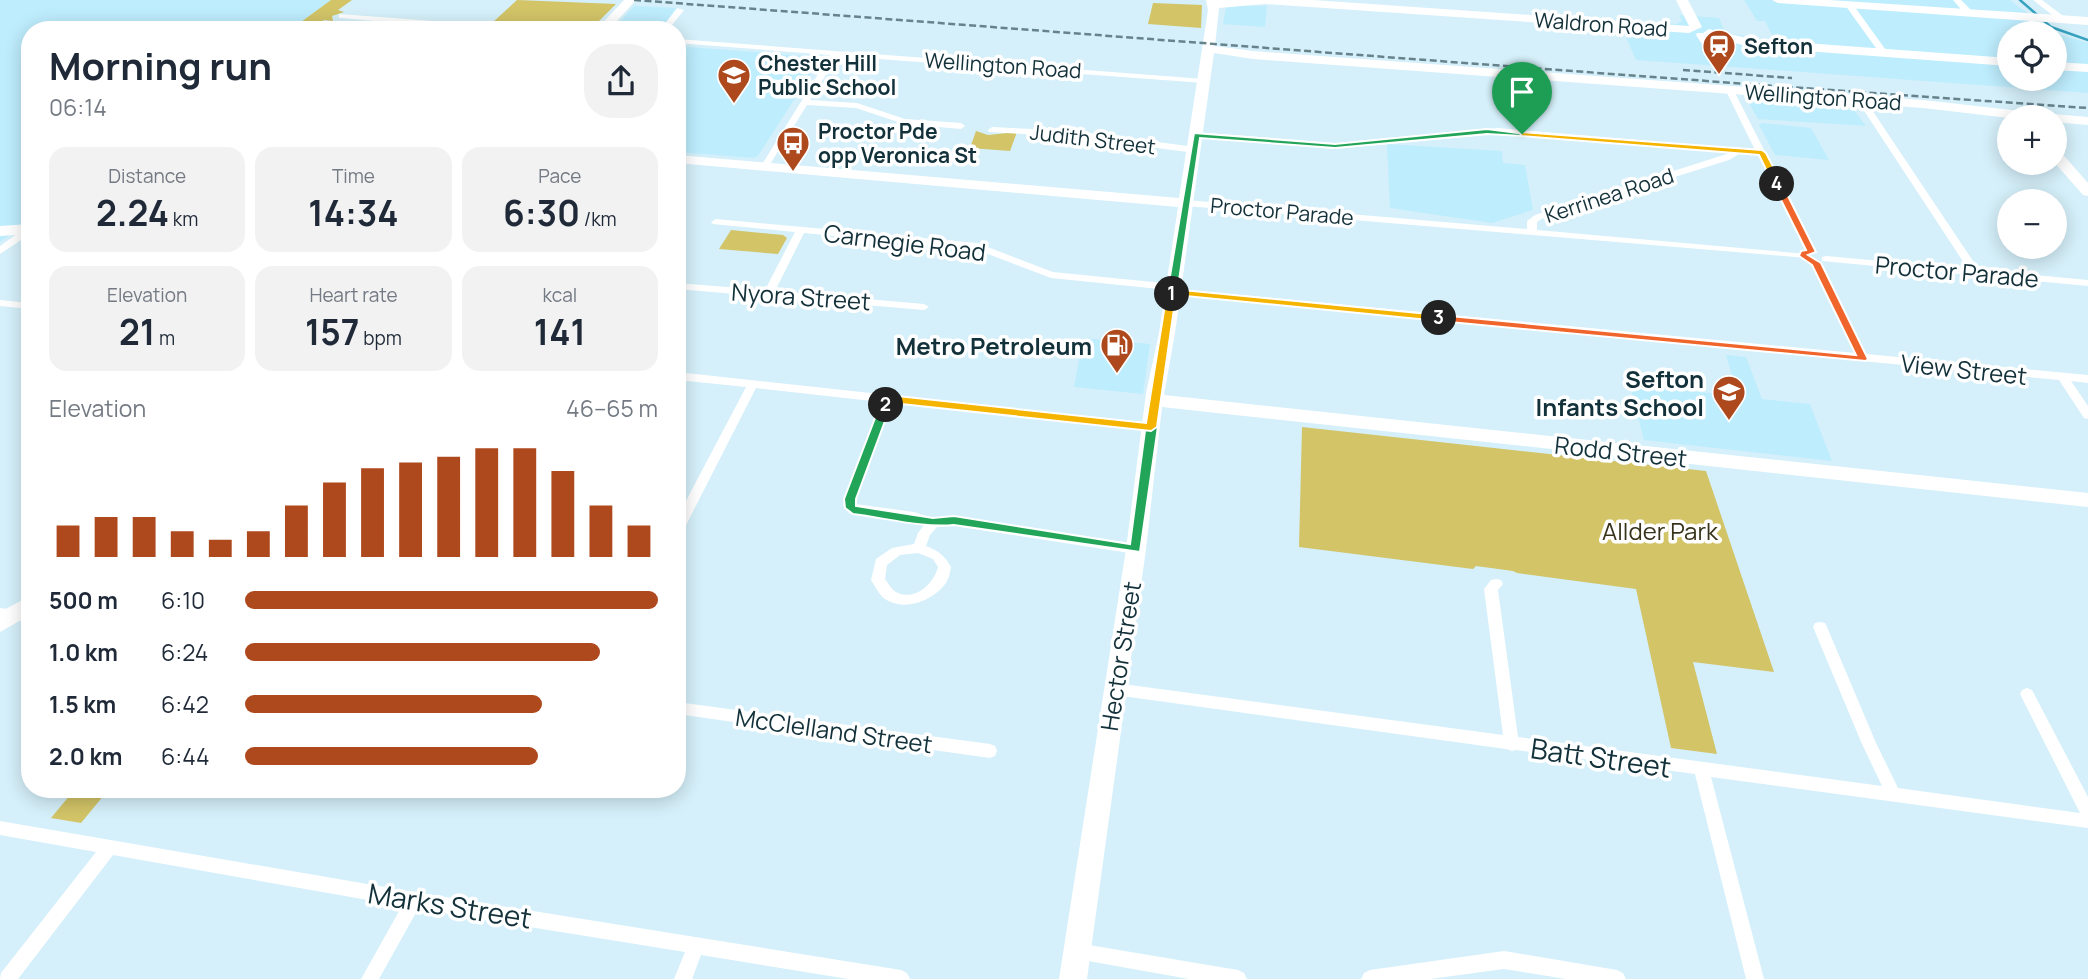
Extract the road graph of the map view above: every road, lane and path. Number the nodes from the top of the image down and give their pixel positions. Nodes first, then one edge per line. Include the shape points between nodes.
1 (1262, 0) edge
2 (1682, 0) edge
3 (1778, 0) edge
4 (1957, 0) edge
5 (2038, 0) edge
6 (1268, 1) edge
7 (629, 2) edge
8 (1213, 2) edge
9 (1823, 2) edge
10 (1849, 5) junction
11 (680, 10) dead end
12 (1969, 13) junction
13 (342, 16) dead end
14 (380, 19) junction
15 (2057, 19) junction
16 (377, 21) edge
17 (400, 21) edge
18 (611, 21) edge
19 (671, 21) edge
20 (2088, 21) edge
21 (1698, 31) junction
22 (686, 42) edge
23 (836, 52) junction
24 (1884, 53) junction
25 (1207, 54) junction
26 (1997, 61) edge
27 (1718, 62) dead end
28 (2067, 66) edge
29 (2088, 68) edge
30 (1204, 81) junction
31 (1730, 91) junction
32 (1861, 100) junction
33 (805, 102) junction
34 (1997, 113) edge
35 (2067, 119) edge
36 (2088, 121) edge
37 (961, 126) dead end
38 (992, 130) dead end
39 (1196, 135) junction
40 (1195, 150) junction
41 (1734, 150) junction
42 (1762, 153) junction
43 (686, 160) edge
44 (765, 166) junction
45 (2067, 168) edge
46 (2088, 192) edge
47 (1186, 203) junction
48 (716, 222) dead end
49 (21, 230) edge
50 (801, 230) junction
51 (0, 231) edge
52 (1532, 233) junction
53 (21, 236) edge
54 (0, 251) edge
55 (1807, 254) junction
56 (1821, 261) junction
57 (1975, 272) junction
58 (2088, 283) edge
59 (686, 287) edge
60 (1172, 289) junction
61 (769, 293) junction
62 (0, 303) edge
63 (21, 305) edge
64 (924, 307) dead end
65 (1863, 359) junction
66 (686, 377) edge
67 (2063, 379) junction
68 (2088, 379) edge
69 (753, 384) junction
70 (888, 399) junction
71 (1155, 400) junction
72 (2088, 415) edge
73 (1151, 427) junction
74 (2088, 500) edge
75 (686, 514) edge
76 (933, 523) junction
77 (919, 548) junction
78 (1136, 549) junction
79 (1496, 584) dead end
80 (1820, 627) dead end
81 (1115, 689) junction
82 (2027, 694) dead end
83 (686, 709) edge
84 (1511, 745) junction
85 (990, 751) dead end
86 (1702, 771) junction
87 (1894, 796) junction
88 (2088, 813) edge
89 (2088, 821) edge
90 (0, 828) edge
91 (109, 848) junction
92 (414, 900) junction
93 (696, 945) junction
94 (1077, 951) junction
95 (7, 979) edge
96 (370, 979) edge
97 (684, 979) edge
98 (901, 979) edge
99 (1073, 979) edge
100 (1238, 979) edge
101 (1370, 979) edge
102 (1618, 979) edge
103 (1755, 979) edge

1 - 6 street, Waldron Road
2 - 21 street
3 - 9 street
4 - 12 street
5 - 15 street
6 - 8 street
6 - 21 street, Waldron Road
7 - 18 street
8 - 25 street, Hector Street
9 - 10 street
10 - 12 street
10 - 24 street
11 - 19 street
12 - 15 street
13 - 14 street
14 - 16 street
14 - 17 street
15 - 20 street
21 - 24 street, Waldron Road via 1751,43
21 - 27 street
22 - 23 street, Wellington Road
23 - 30 street, Wellington Road
23 - 33 street
24 - 26 street, Waldron Road
25 - 30 street, Hector Street
25 - 31 street, Wellington Road
28 - 29 street
30 - 39 street, Hector Street
31 - 32 street, Wellington Road
31 - 42 street
32 - 34 street, Wellington Road
32 - 57 street
33 - 37 street via 857,106 895,119
33 - 44 street
35 - 36 street
38 - 40 street, Judith Street via 1074,134
39 - 40 street, Hector Street
39 - 41 street via 1335,146 1498,131
40 - 47 street, Hector Street
41 - 42 street
41 - 52 street, Kerrinea Road via 1735,154 1726,158 1538,217 1530,226
42 - 55 street
43 - 44 street, Proctor Parade
44 - 47 street, Proctor Parade
45 - 46 street
47 - 52 street, Proctor Parade
47 - 60 street, Hector Street
48 - 50 street, Carnegie Road
49 - 51 street
50 - 60 street, Carnegie Road via 977,246 1051,275
50 - 61 street
52 - 55 street, Proctor Parade
53 - 54 street
55 - 56 street
56 - 57 street, Proctor Parade
56 - 65 street
57 - 58 street, Proctor Parade
59 - 61 street, Nyora Street
60 - 65 street, View Street
60 - 71 street, Hector Street
61 - 64 street, Nyora Street
62 - 63 street
65 - 67 street, View Street
66 - 69 street
67 - 68 street, View Street
67 - 72 street
69 - 70 street
69 - 75 street
70 - 73 street
70 - 76 street via 849,505 857,511
71 - 73 street, Hector Street
71 - 74 street, Rodd Street
73 - 78 street, Hector Street
76 - 77 street
76 - 78 street via 954,521
77 - 77 street via 941,561 941,583 918,598 889,594 878,580 881,563 897,551
78 - 81 street, Hector Street
79 - 84 street via 1491,589 1493,621
80 - 87 street
81 - 84 street, Batt Street
81 - 94 street, Hector Street
82 - 88 street
83 - 85 street, McClelland Street
84 - 86 street, Batt Street
86 - 87 street, Batt Street
86 - 103 street
87 - 89 street, Batt Street
90 - 91 street, Marks Street
91 - 92 street, Marks Street
91 - 95 street
92 - 93 street, Marks Street
92 - 96 street
93 - 97 street
93 - 98 street, Marks Street
94 - 99 street, Hector Street
94 - 100 street
101 - 102 street via 1504,960

